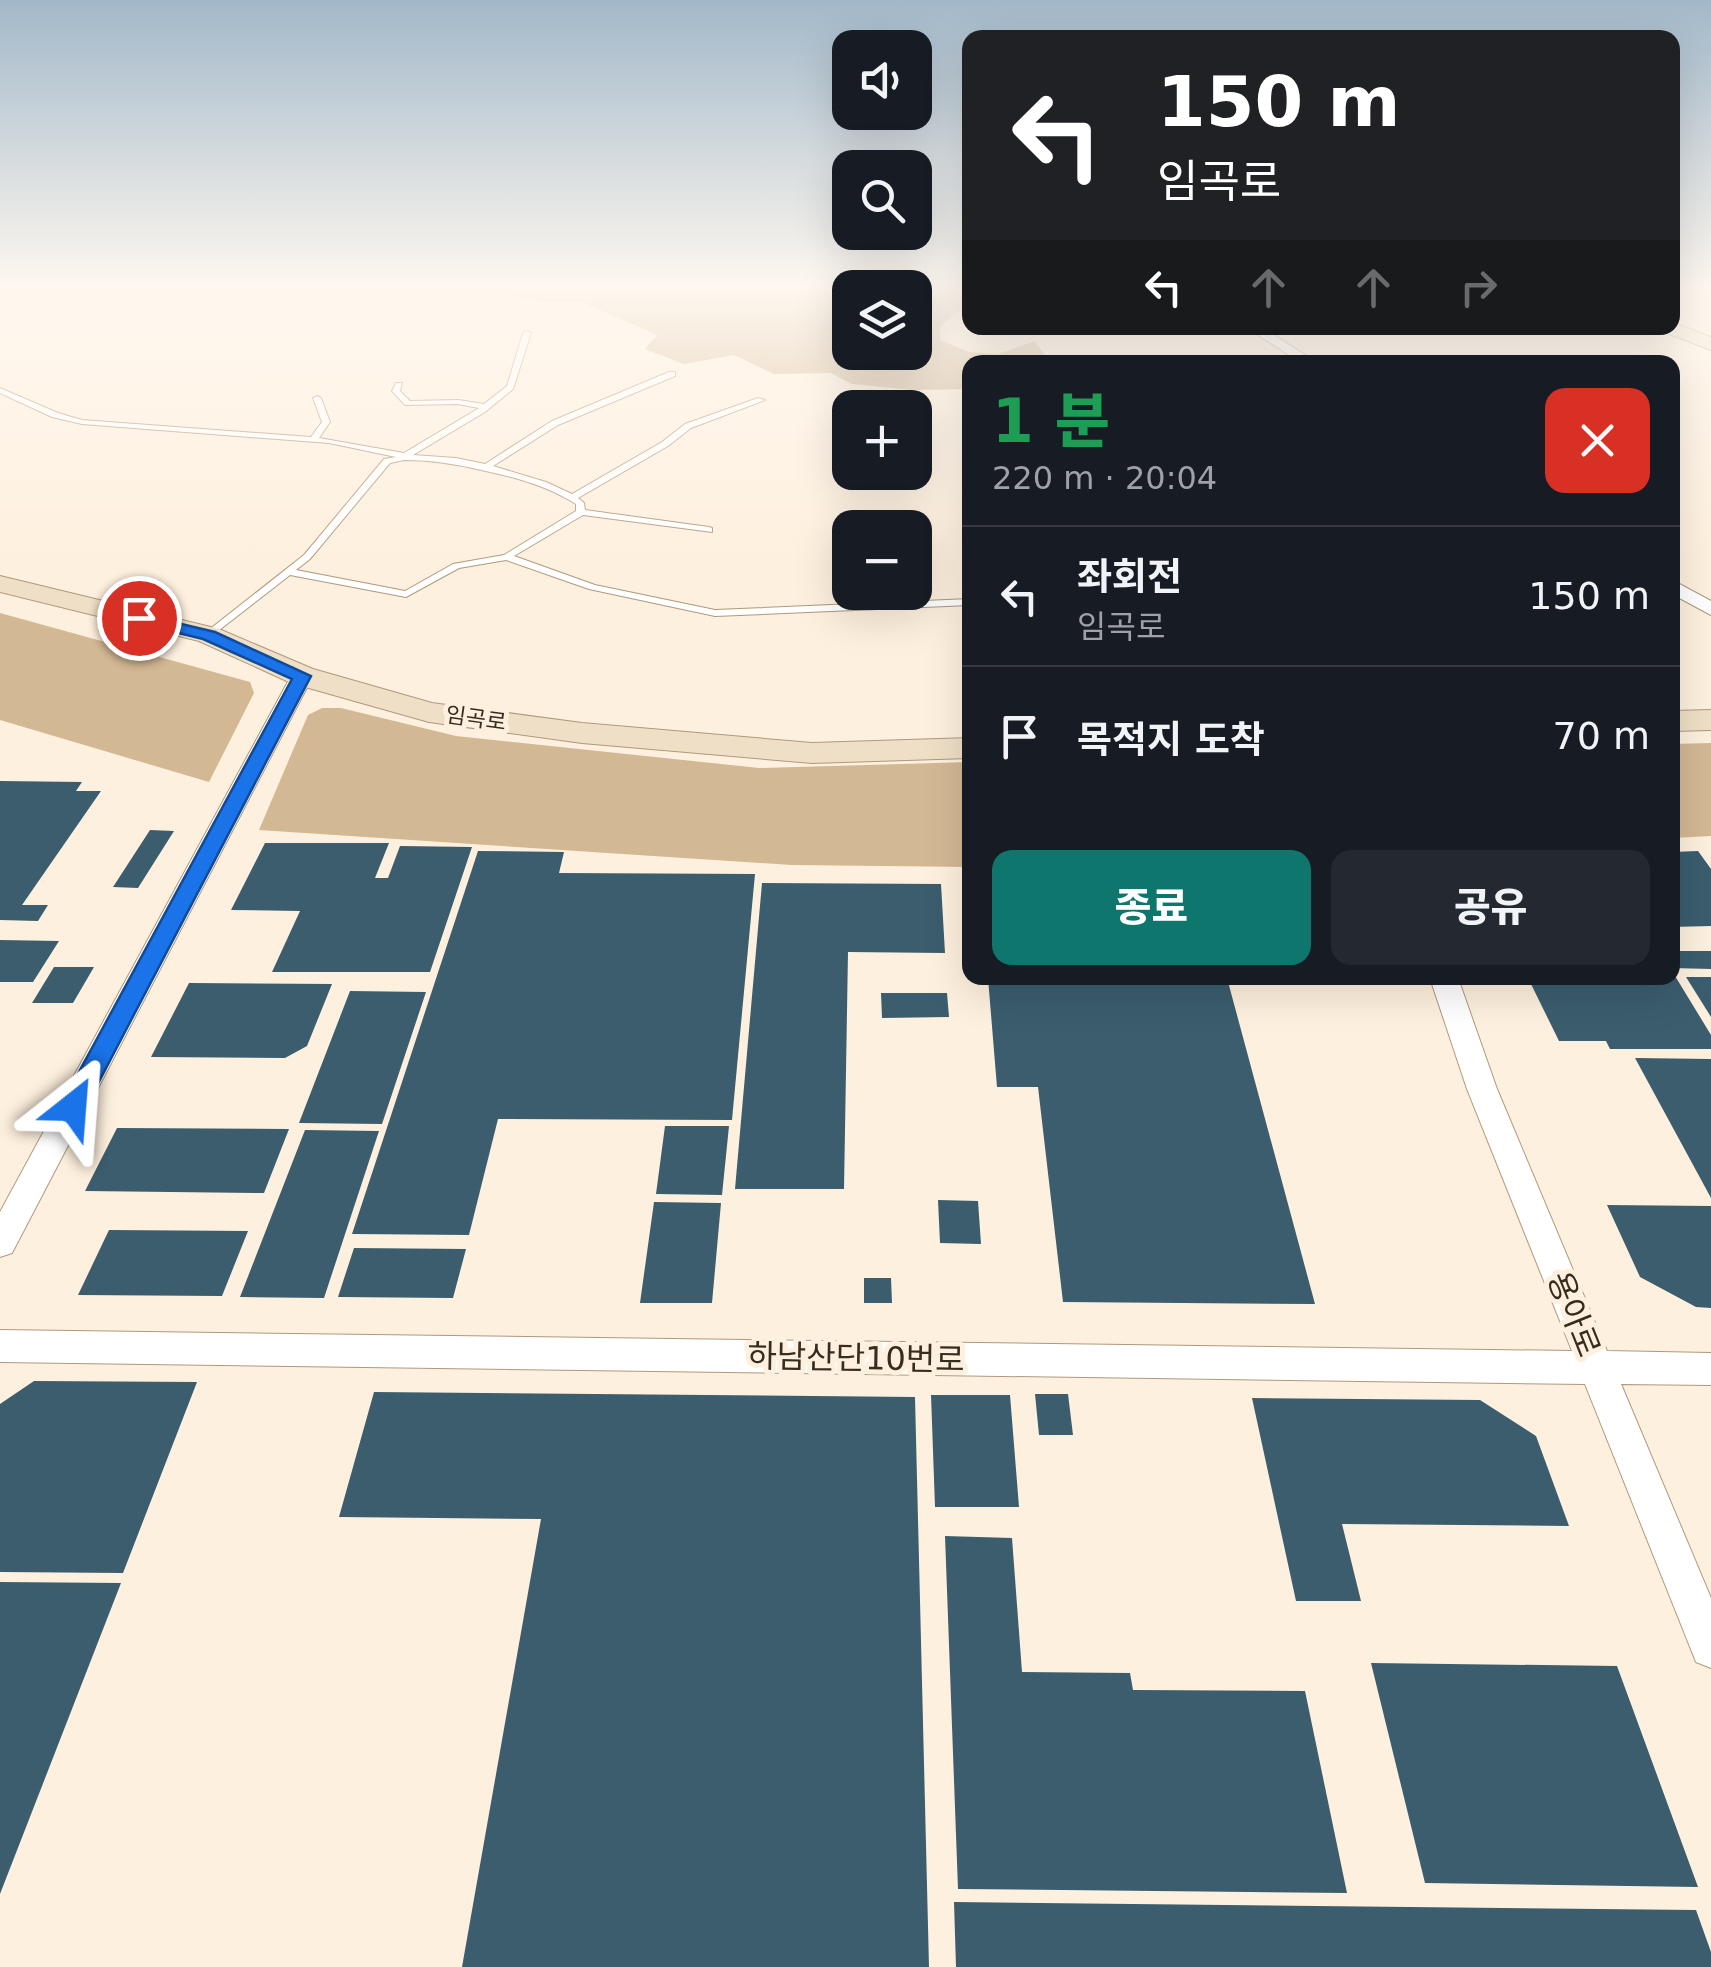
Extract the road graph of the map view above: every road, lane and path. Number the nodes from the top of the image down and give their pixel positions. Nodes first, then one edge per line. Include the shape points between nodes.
1 (511, 383) edge
2 (651, 383) edge
3 (399, 385) dead end
4 (0, 390) edge
5 (318, 398) dead end
6 (761, 400) dead end
7 (486, 407) junction
8 (314, 439) junction
9 (406, 456) junction
10 (484, 468) junction
11 (572, 497) junction
12 (581, 512) junction
13 (708, 530) dead end
14 (507, 558) junction
15 (290, 572) junction
16 (0, 584) edge
17 (1680, 591) edge
18 (962, 602) edge
19 (1711, 609) edge
20 (209, 636) junction
21 (302, 676) junction
22 (1711, 720) edge
23 (1680, 721) edge
24 (962, 748) edge
25 (1446, 985) edge
26 (0, 1243) edge
27 (0, 1346) edge
28 (1596, 1368) junction
29 (1711, 1369) edge
30 (1711, 1647) edge

1 - 7 lane
2 - 10 lane via 555,423
3 - 7 lane via 396,391 408,403
4 - 8 lane via 82,422
5 - 8 lane via 326,422
6 - 11 lane via 688,426
7 - 9 lane
8 - 9 lane
9 - 10 lane
9 - 15 lane via 387,461
10 - 11 lane
11 - 12 lane
12 - 13 lane
12 - 14 lane
14 - 15 lane via 456,566 406,594
14 - 18 lane via 592,587 716,613
15 - 20 lane
16 - 20 main road, 임곡로
17 - 19 street
20 - 21 main road, 임곡로
21 - 24 main road, 임곡로 via 428,712 582,733 812,753
21 - 26 street
22 - 23 main road
25 - 28 street, 용아로
27 - 28 street, 하남산단10번로
28 - 29 street, 하남산단10번로
28 - 30 street, 용아로

